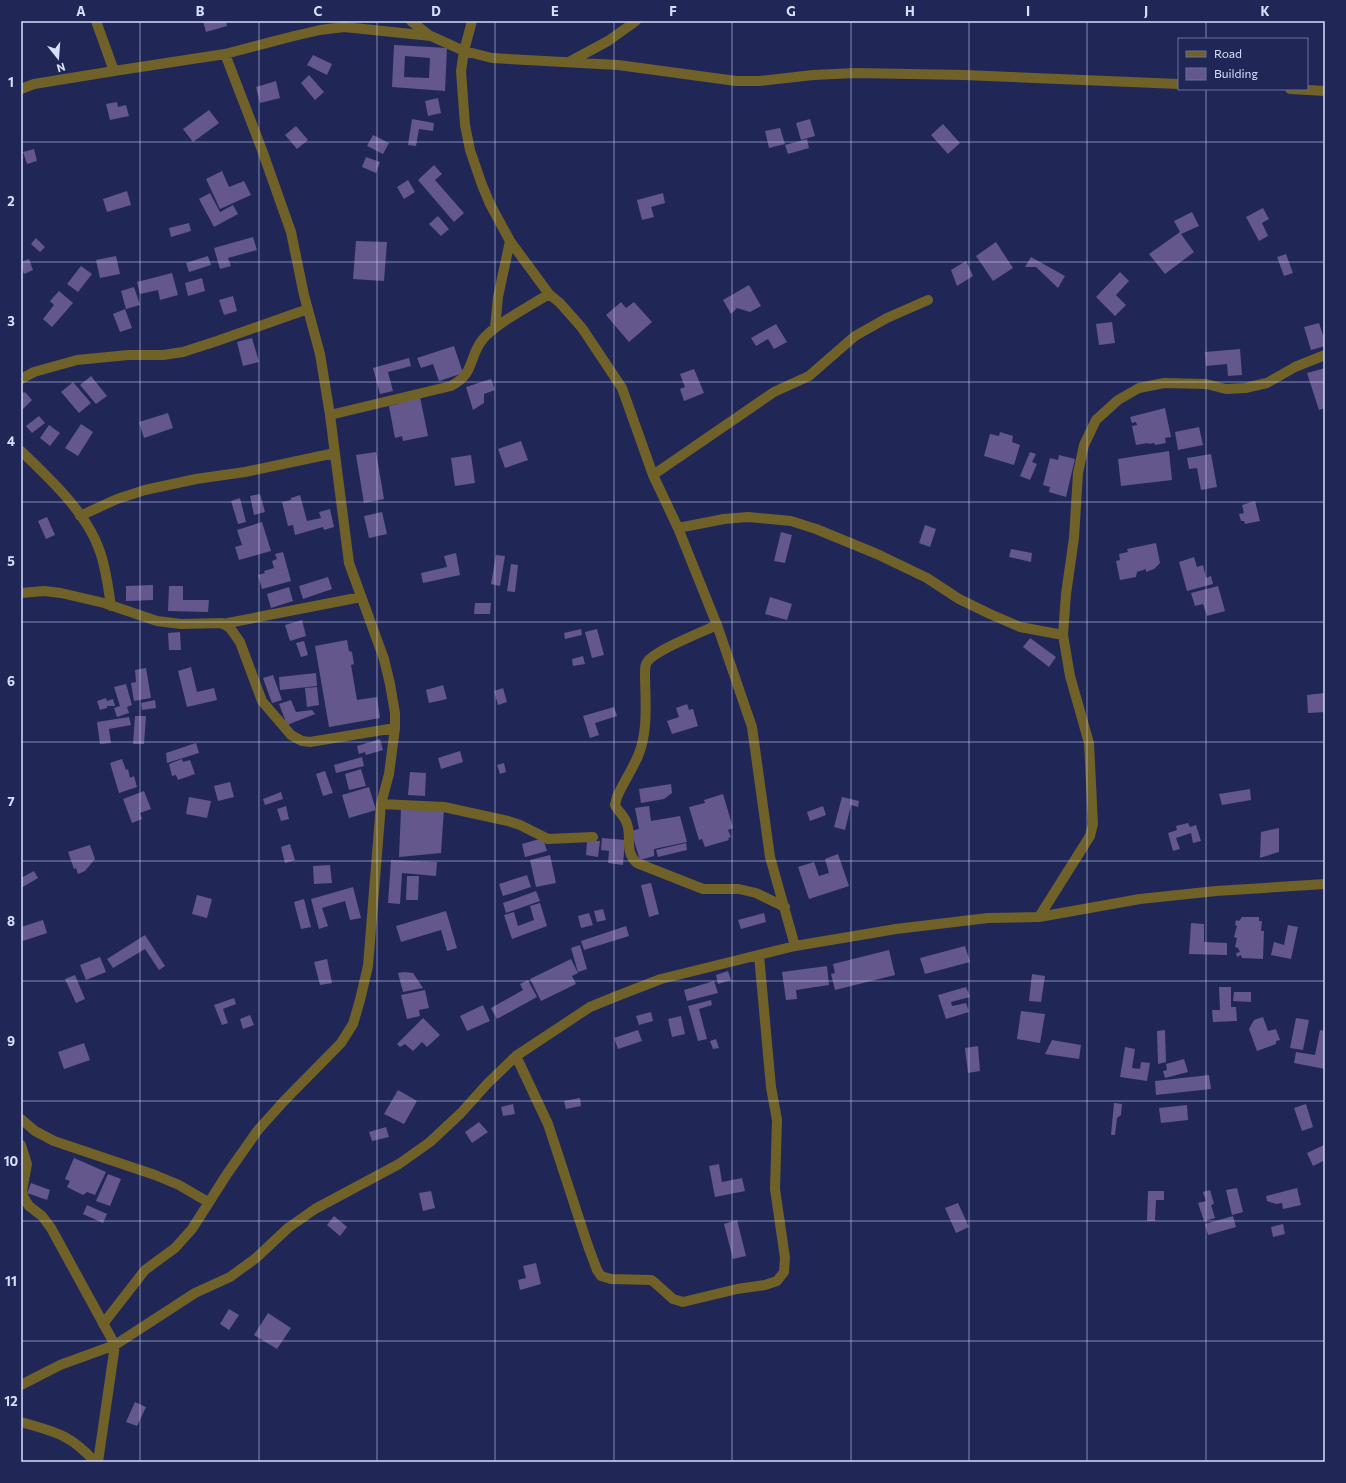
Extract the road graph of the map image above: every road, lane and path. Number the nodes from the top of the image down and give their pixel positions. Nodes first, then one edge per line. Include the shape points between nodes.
1 (96, 21) edge
2 (411, 21) edge
3 (472, 21) edge
4 (636, 21) edge
5 (431, 36) junction
6 (464, 51) junction
7 (225, 54) junction
8 (568, 62) junction
9 (114, 71) junction
10 (1178, 84) edge
11 (21, 89) edge
12 (1308, 90) edge
13 (1325, 91) edge
14 (510, 241) junction
15 (549, 294) junction
16 (928, 300) dead end
17 (308, 309) junction
18 (495, 328) junction
19 (1325, 355) edge
20 (21, 379) edge
21 (330, 415) junction
22 (21, 451) edge
23 (335, 453) junction
24 (653, 474) junction
25 (80, 516) junction
26 (678, 528) junction
27 (21, 593) edge
28 (361, 597) junction
29 (111, 606) junction
30 (223, 624) junction
31 (717, 625) junction
32 (1063, 636) junction
33 (395, 728) junction
34 (381, 804) junction
35 (593, 837) dead end
36 (1325, 884) edge
37 (785, 907) junction
38 (1039, 918) junction
39 (795, 946) junction
40 (759, 956) junction
41 (516, 1056) junction
42 (21, 1119) edge
43 (21, 1145) edge
44 (208, 1202) junction
45 (104, 1324) junction
46 (115, 1345) junction
47 (21, 1385) edge
48 (21, 1422) edge
49 (96, 1462) edge

1 - 9 street
2 - 5 street
3 - 6 street
4 - 8 street via 608,41
5 - 6 street
5 - 7 street via 344,28 320,30
6 - 8 street via 492,58
6 - 14 street via 461,71 465,125 470,150 490,204
7 - 9 street
7 - 17 street via 291,232
8 - 10 street via 618,65 736,81 856,73
9 - 11 street via 34,84
12 - 13 street
14 - 15 street
14 - 18 street via 498,297
15 - 18 street
15 - 24 street via 582,328 622,388
16 - 24 street via 855,336 809,376 774,392
17 - 20 street via 183,352 78,360 34,372
17 - 21 street via 320,354
18 - 21 street via 478,346 468,371 459,382
19 - 32 street via 1295,367 1267,383 1245,388 1226,389 1206,384 1164,383 1139,388 1118,400 1096,420 1084,445 1078,473
21 - 23 street
22 - 25 street via 56,484
23 - 25 street via 145,490 117,499
23 - 28 street via 348,556
24 - 26 street
25 - 29 street via 99,549
26 - 31 street
26 - 32 street via 748,517 791,521 884,558 927,578 959,599 1020,627
27 - 29 street via 61,593
28 - 30 street
28 - 33 street via 384,659 395,713
29 - 30 street via 157,621
30 - 33 street via 230,628 240,642 262,701 290,735 310,742
31 - 37 street via 752,726 770,857
31 - 37 street via 657,653 648,660 645,672 643,740 615,805 627,822 630,855 637,863 702,890 739,889 756,893
32 - 38 street via 1070,676 1089,743 1093,824 1090,836
33 - 34 street via 389,774
34 - 35 street via 444,807 508,821 548,839
34 - 44 street via 368,966 353,1024 340,1043 258,1130
36 - 38 street via 1140,899
37 - 39 street
38 - 39 street via 988,918 896,929
39 - 40 street
40 - 41 street via 661,979 590,1007
40 - 41 street via 771,1087 777,1120 775,1189 785,1258 784,1272 777,1281 683,1302 673,1299 651,1280 611,1279 601,1276 588,1246 548,1124
41 - 46 street via 430,1142 399,1164 315,1209 288,1228 256,1258 230,1277 195,1293
42 - 44 street via 35,1131 54,1141 155,1175
43 - 45 street via 27,1164 22,1191 24,1198 51,1228
44 - 45 street via 192,1229 175,1248 145,1270
45 - 46 street
46 - 47 street via 60,1365
46 - 49 street
48 - 49 street via 60,1434 73,1441

